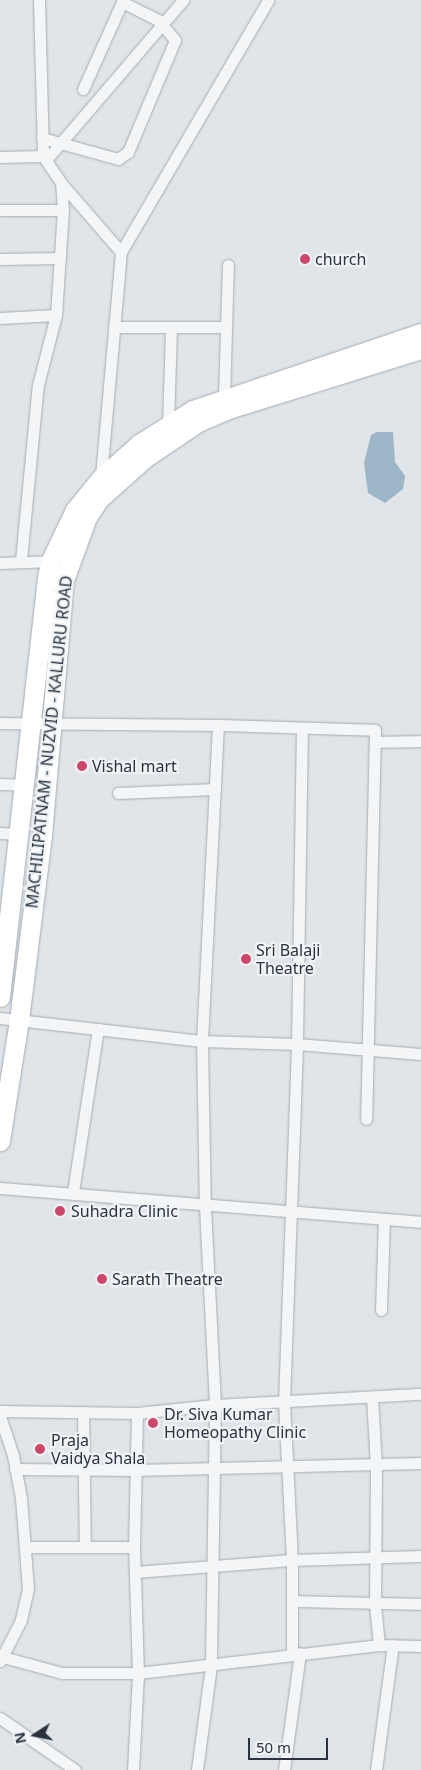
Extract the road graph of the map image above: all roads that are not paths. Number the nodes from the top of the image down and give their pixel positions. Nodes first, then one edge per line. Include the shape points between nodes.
1 (39, 0) edge
2 (183, 0) edge
3 (268, 0) edge
4 (122, 1) edge
5 (161, 25) junction
6 (83, 88) dead end
7 (42, 138) junction
8 (61, 143) junction
9 (0, 157) edge
10 (44, 158) junction
11 (61, 183) junction
12 (0, 210) edge
13 (63, 210) junction
14 (121, 252) junction
15 (60, 258) junction
16 (0, 259) edge
17 (228, 265) dead end
18 (56, 315) junction
19 (0, 318) edge
20 (114, 327) junction
21 (171, 327) junction
22 (226, 327) junction
23 (421, 333) edge
24 (421, 349) edge
25 (224, 397) junction
26 (168, 424) junction
27 (101, 478) junction
28 (21, 560) junction
29 (60, 562) junction
30 (0, 563) edge
31 (0, 722) edge
32 (29, 724) junction
33 (51, 724) junction
34 (218, 725) junction
35 (302, 728) junction
36 (421, 741) edge
37 (375, 742) junction
38 (0, 784) edge
39 (23, 785) junction
40 (215, 789) junction
41 (118, 793) dead end
42 (9, 833) edge
43 (0, 997) edge
44 (0, 1018) edge
45 (19, 1020) junction
46 (98, 1029) junction
47 (202, 1041) junction
48 (297, 1044) junction
49 (368, 1049) junction
50 (421, 1054) edge
51 (366, 1119) dead end
52 (0, 1141) edge
53 (0, 1188) edge
54 (73, 1192) junction
55 (205, 1207) junction
56 (291, 1212) junction
57 (384, 1220) junction
58 (421, 1222) edge
59 (381, 1310) dead end
60 (421, 1394) edge
61 (372, 1397) junction
62 (284, 1402) junction
63 (216, 1405) junction
64 (0, 1411) edge
65 (84, 1412) junction
66 (137, 1413) junction
67 (0, 1416) edge
68 (421, 1463) edge
69 (212, 1466) junction
70 (376, 1466) junction
71 (286, 1468) junction
72 (15, 1469) junction
73 (86, 1470) junction
74 (134, 1470) junction
75 (26, 1547) junction
76 (85, 1547) junction
77 (134, 1547) junction
78 (421, 1556) edge
79 (376, 1558) junction
80 (292, 1560) junction
81 (212, 1567) junction
82 (135, 1572) junction
83 (292, 1601) junction
84 (421, 1604) edge
85 (375, 1605) junction
86 (379, 1645) junction
87 (393, 1645) junction
88 (421, 1646) edge
89 (296, 1653) junction
90 (1, 1659) edge
91 (211, 1666) junction
92 (138, 1673) junction
93 (0, 1718) edge
94 (75, 1770) edge
95 (134, 1770) edge
96 (197, 1770) edge
97 (284, 1770) edge
98 (376, 1770) edge

1 - 7 street
2 - 5 street
3 - 14 street
4 - 5 street via 158,20
4 - 6 street
5 - 8 street
5 - 8 street via 176,40 128,152 118,159
7 - 8 street
7 - 10 street
8 - 10 street
9 - 10 street
10 - 11 street
11 - 13 street
11 - 14 street
12 - 13 street
13 - 15 street
14 - 20 street
15 - 16 street
15 - 18 street
17 - 22 street
18 - 19 street
18 - 28 street via 38,385
20 - 21 street
20 - 27 street
21 - 22 street
21 - 26 street
22 - 25 street
23 - 25 highway, MACHILIPATNAM - NUZVID - KALLURU ROAD
24 - 29 highway, MACHILIPATNAM - NUZVID - KALLURU ROAD via 228,409 175,436 99,500
25 - 26 highway, MACHILIPATNAM - NUZVID - KALLURU ROAD
26 - 27 highway, MACHILIPATNAM - NUZVID - KALLURU ROAD
27 - 29 highway, MACHILIPATNAM - NUZVID - KALLURU ROAD via 74,510
28 - 29 street
28 - 30 street
29 - 32 highway, MACHILIPATNAM - NUZVID - KALLURU ROAD
29 - 33 highway, MACHILIPATNAM - NUZVID - KALLURU ROAD
31 - 32 street
32 - 33 street
32 - 39 highway, MACHILIPATNAM - NUZVID - KALLURU ROAD
33 - 34 street
33 - 45 highway, MACHILIPATNAM - NUZVID - KALLURU ROAD
34 - 35 street
34 - 40 street
35 - 37 street via 376,730
35 - 48 street
36 - 37 street
37 - 49 street
38 - 39 street
39 - 42 highway, MACHILIPATNAM - NUZVID - KALLURU ROAD
40 - 41 street
40 - 47 street
42 - 43 highway, MACHILIPATNAM - NUZVID - KALLURU ROAD
44 - 45 street
45 - 46 street
45 - 52 highway, MACHILIPATNAM - NUZVID - KALLURU ROAD
46 - 47 street
46 - 54 street
47 - 48 street
47 - 55 street
48 - 49 street
48 - 56 street
49 - 50 street
49 - 51 street
53 - 54 street
54 - 55 street
55 - 56 street
55 - 63 street
56 - 57 street
56 - 62 street
57 - 58 street
57 - 59 street
60 - 61 street
61 - 62 street
61 - 70 street
62 - 63 street
62 - 71 street
63 - 66 street
63 - 69 street
64 - 65 street
65 - 66 street
65 - 73 street
66 - 74 street
67 - 72 street
68 - 70 street
69 - 71 street
69 - 74 street
69 - 81 street
70 - 71 street
70 - 79 street
71 - 80 street
72 - 73 street
72 - 75 street
73 - 74 street
73 - 76 street
74 - 77 street
75 - 76 street
75 - 90 street via 28,1589 21,1620
76 - 77 street
77 - 82 street
78 - 79 street
79 - 80 street
79 - 85 street
80 - 81 street
80 - 83 street
81 - 82 street
81 - 91 street
82 - 92 street
83 - 85 street
83 - 89 street
84 - 85 street
85 - 86 street
86 - 87 street
86 - 89 street
87 - 88 street
87 - 98 street
89 - 91 street
89 - 97 street
90 - 92 street via 62,1673
91 - 92 street
91 - 96 street
92 - 95 street
93 - 94 street

